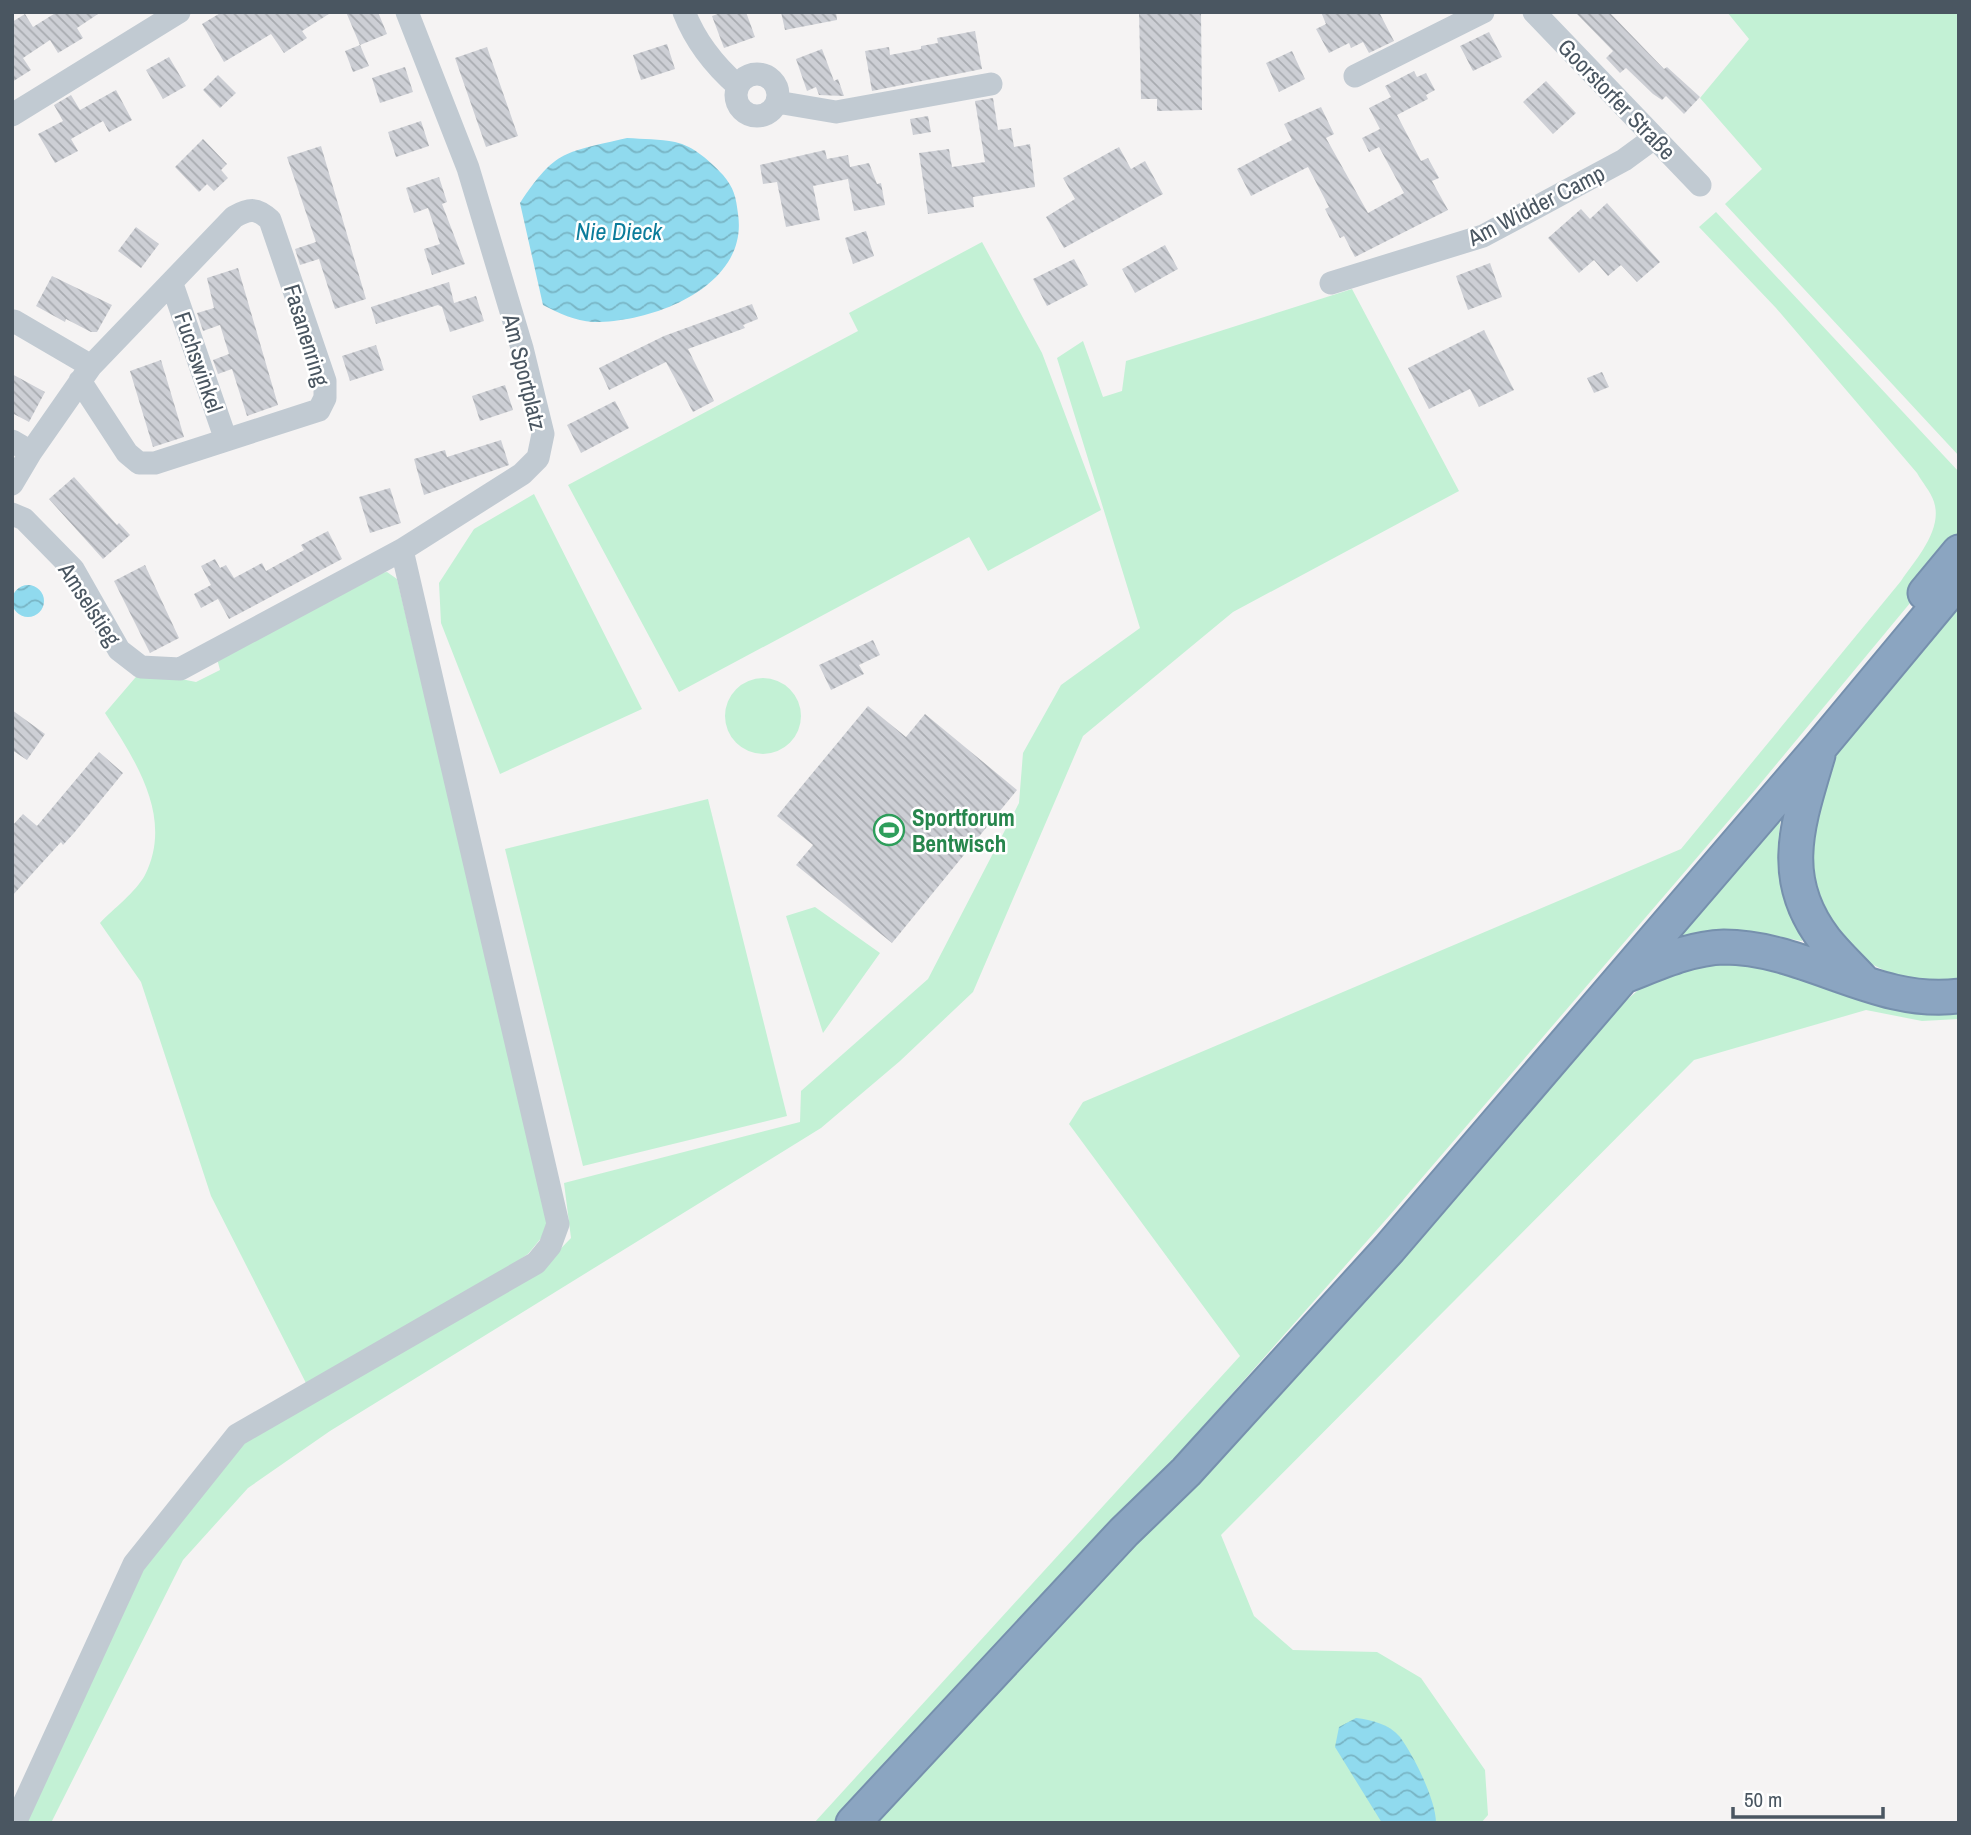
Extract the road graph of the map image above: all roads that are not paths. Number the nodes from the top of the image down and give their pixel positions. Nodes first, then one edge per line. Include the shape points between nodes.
1 (179, 12) edge
2 (407, 12) edge
3 (684, 12) edge
4 (1483, 12) edge
5 (1534, 12) edge
6 (1355, 76) dead end
7 (991, 84) dead end
8 (12, 115) edge
9 (1654, 138) junction
10 (1700, 186) dead end
11 (1331, 283) dead end
12 (172, 284) junction
13 (15, 321) dead end
14 (86, 373) junction
15 (226, 440) junction
16 (21, 446) edge
17 (12, 484) edge
18 (12, 514) edge
19 (402, 550) junction
20 (1959, 552) edge
21 (1959, 580) edge
22 (180, 669) joint
23 (1820, 747) junction
24 (1625, 976) junction
25 (1864, 982) junction
26 (1959, 996) edge
27 (1124, 1532) junction
28 (15, 1823) edge
29 (853, 1823) edge

1 - 8 street
2 - 19 street, Am Sportplatz via 468,168 522,348 542,434 538,458 522,474
3 - 7 street via 692,31 724,74 738,86 743,79 760,75 774,84 777,102 836,112
4 - 6 street
5 - 9 street, Goorstorfer Straße
9 - 10 street, Goorstorfer Straße
9 - 11 street, Am Widder Camp via 1624,160 1483,236
12 - 14 street, Fasanenring
12 - 15 street, Fuchswinkel
12 - 15 street, Fasanenring via 234,216 248,209 259,210 270,220 325,381 326,398 318,410
13 - 14 street, Fasanenring
14 - 15 street, Fasanenring via 127,453 139,463 156,463
14 - 16 street, Fasanenring
16 - 17 street, Fasanenring
18 - 22 street, Amselstieg via 24,519 73,569 119,650 141,667
19 - 22 street, Am Sportplatz
19 - 28 street via 558,1224 550,1246 536,1263 237,1435 134,1563
20 - 27 highway via 1594,992
21 - 23 highway
23 - 24 highway
23 - 25 highway via 1795,845 1799,890 1822,936
24 - 25 highway via 1690,951 1724,947 1768,952
24 - 27 highway via 1389,1249 1186,1472
25 - 26 highway via 1926,997
27 - 29 highway

